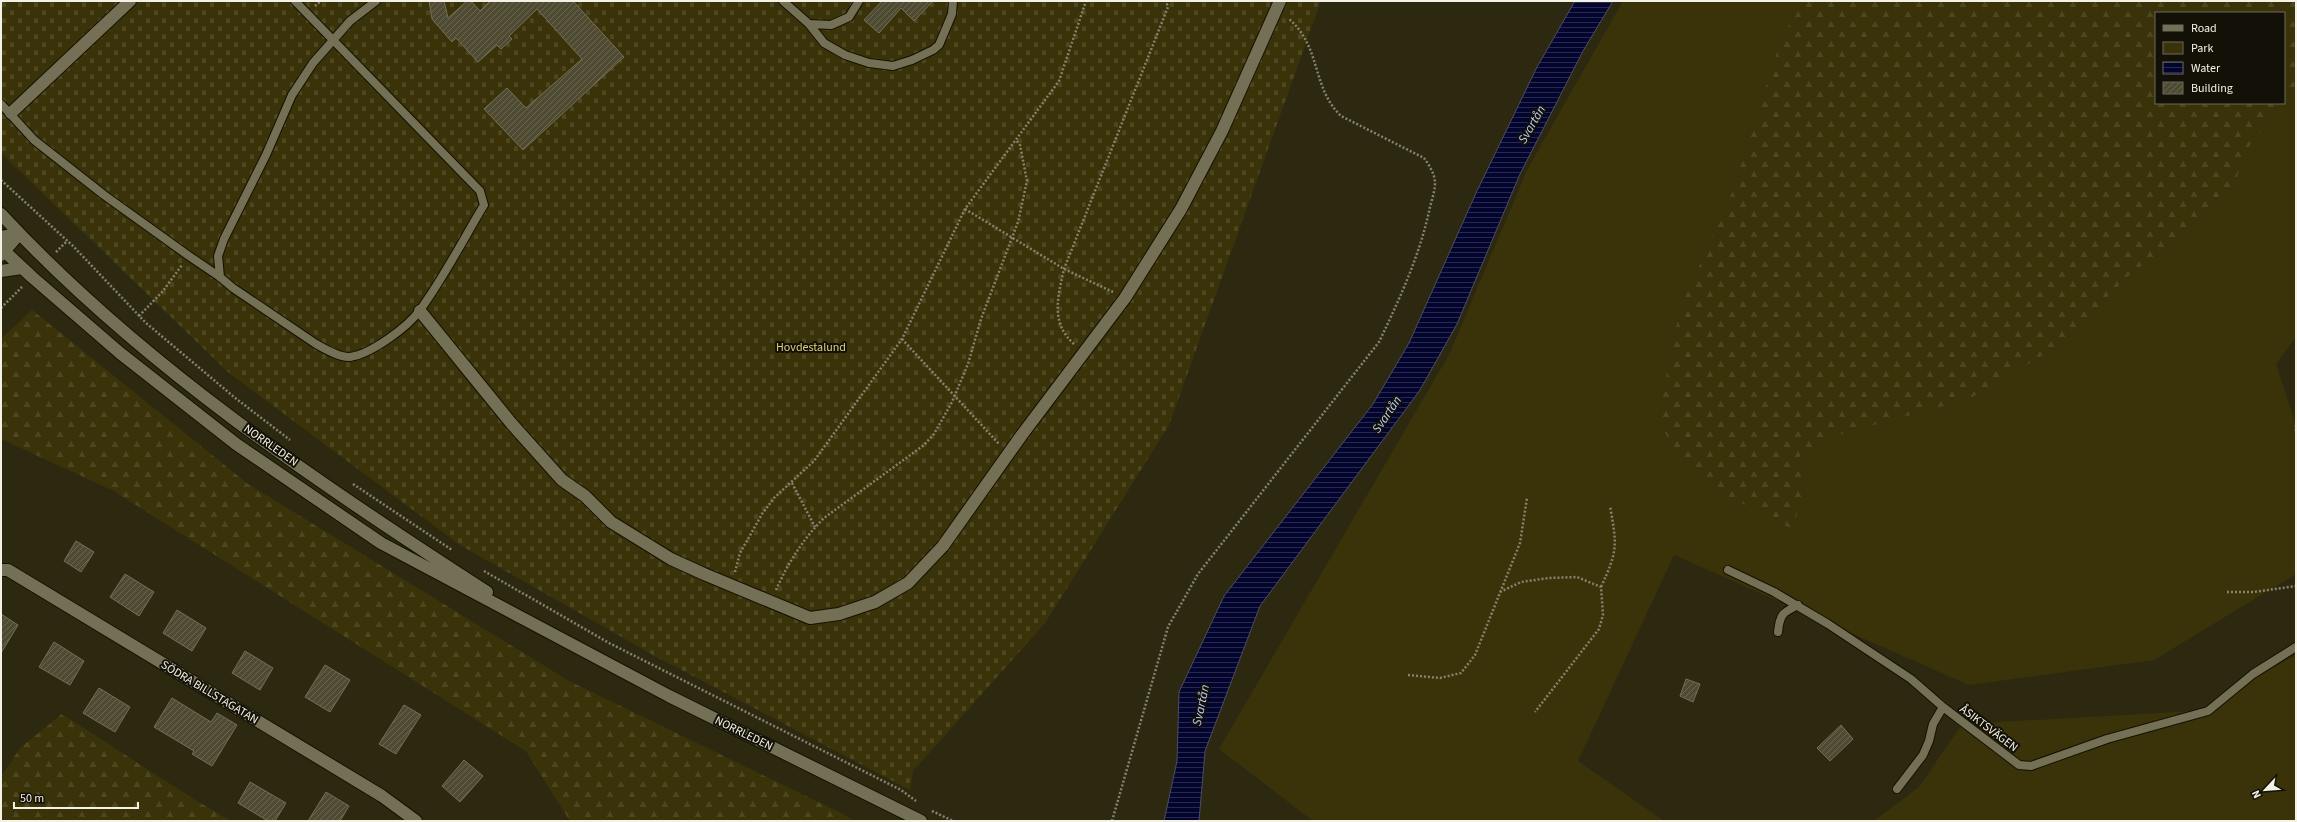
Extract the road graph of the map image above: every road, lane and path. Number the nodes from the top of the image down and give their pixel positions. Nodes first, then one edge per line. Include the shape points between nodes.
1 (130, 1) edge
2 (295, 1) edge
3 (376, 1) edge
4 (783, 1) edge
5 (859, 1) edge
6 (953, 1) edge
7 (1086, 1) edge
8 (1166, 1) edge
9 (1279, 4) edge
10 (809, 24) junction
11 (334, 41) junction
12 (1, 104) edge
13 (11, 113) junction
14 (1016, 140) junction
15 (1, 180) edge
16 (965, 209) junction
17 (1, 214) edge
18 (19, 234) junction
19 (1, 237) edge
20 (1013, 238) junction
21 (2, 251) edge
22 (189, 256) junction
23 (22, 268) junction
24 (1064, 269) junction
25 (1, 271) edge
26 (32, 277) junction
27 (220, 277) junction
28 (1125, 298) junction
29 (1, 308) edge
30 (420, 311) junction
31 (139, 316) junction
32 (902, 339) junction
33 (1084, 354) junction
34 (955, 397) junction
35 (2296, 425) edge
36 (2296, 433) edge
37 (294, 443) dead end
38 (1008, 454) junction
39 (351, 483) dead end
40 (792, 483) junction
41 (1527, 498) dead end
42 (1610, 506) dead end
43 (815, 527) junction
44 (457, 554) dead end
45 (1, 570) edge
46 (1728, 570) dead end
47 (483, 571) dead end
48 (731, 586) junction
49 (2296, 586) edge
50 (1601, 587) junction
51 (1500, 592) junction
52 (2227, 592) dead end
53 (771, 601) junction
54 (1798, 605) junction
55 (1778, 632) dead end
56 (567, 644) junction
57 (2296, 647) edge
58 (1408, 675) dead end
59 (1943, 707) junction
60 (1535, 712) dead end
61 (1897, 788) dead end
62 (920, 805) dead end
63 (925, 807) dead end
64 (416, 821) edge
65 (921, 821) edge
66 (953, 821) edge
67 (1112, 821) edge

1 - 13 street
2 - 11 lane
3 - 11 lane via 350,21
4 - 10 lane
5 - 10 lane via 849,17 831,24
6 - 10 lane via 952,14 939,45 912,60 893,66 845,55 824,43
7 - 14 path via 1060,81
8 - 24 path via 1168,7
9 - 28 street via 1222,131 1191,190
9 - 67 path via 1300,28 1309,44 1331,106 1341,116 1424,158 1431,168 1435,182 1427,224 1416,260 1379,342 1198,574 1180,603 1168,627
11 - 27 lane via 313,63 292,95 266,155 224,239 218,256
11 - 30 lane via 480,191 484,201 484,205
12 - 13 lane
13 - 22 lane via 34,140 104,195
14 - 16 path
14 - 20 path via 1020,145 1027,181
15 - 31 path via 73,246
16 - 20 path
16 - 32 path
17 - 18 street, NORRLEDEN
18 - 19 street
18 - 21 street
18 - 56 street, NORRLEDEN via 141,346 230,415 394,532
20 - 24 path
20 - 34 path via 981,319 975,344
21 - 23 street, NORRLEDEN
22 - 27 lane
22 - 31 path via 163,291
23 - 25 street
23 - 26 street, NORRLEDEN
24 - 28 path
24 - 33 path via 1056,305 1065,336
26 - 29 path
26 - 56 street, NORRLEDEN via 132,362 236,444 303,492 381,543
27 - 30 lane via 316,344 330,352 349,357 386,339
28 - 33 street
30 - 48 street via 511,423 562,480 586,496 611,522 671,559
31 - 37 path via 234,397
32 - 34 path
32 - 40 path via 814,461
33 - 38 street
34 - 38 path
34 - 43 path via 934,434 924,445
35 - 36 path
38 - 53 street via 943,546 908,583 875,602 832,615 810,618
39 - 44 path
40 - 43 path
40 - 48 path via 774,498 750,533 740,553
41 - 51 path via 1520,543
42 - 50 path via 1616,542 1614,558
43 - 53 path via 790,562
45 - 64 street, SÖDRA BILLSTAGATAN via 8,570 109,630 382,796
46 - 54 lane, ÅSIKTSVÄGEN
47 - 62 path via 602,640 901,790
48 - 53 street
49 - 52 path via 2254,592
50 - 51 path via 1577,577 1549,578 1520,582
50 - 60 path via 1603,615 1599,629
51 - 58 path via 1475,655 1461,673 1440,678
54 - 55 lane via 1785,611 1780,618
54 - 59 lane, ÅSIKTSVÄGEN via 1911,680
56 - 65 street, NORRLEDEN
57 - 59 lane, ÅSIKTSVÄGEN via 2253,674 2208,711 2107,739 2031,766 2019,765
59 - 61 lane via 1933,724 1923,755
63 - 66 path

